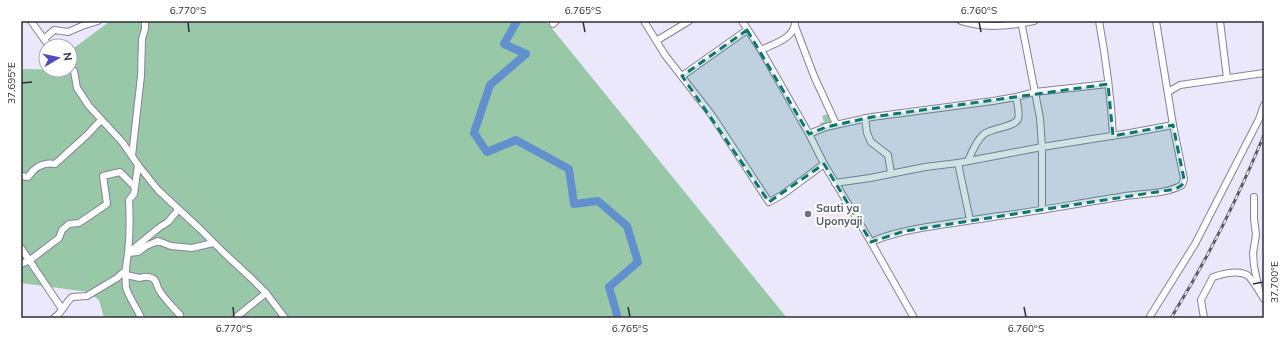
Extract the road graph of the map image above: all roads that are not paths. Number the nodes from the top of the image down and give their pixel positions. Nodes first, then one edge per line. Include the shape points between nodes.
1 (31, 21) edge
2 (98, 21) edge
3 (145, 21) edge
4 (644, 21) edge
5 (689, 21) edge
6 (742, 21) edge
7 (961, 21) edge
8 (1034, 21) edge
9 (1099, 21) edge
10 (1156, 21) edge
11 (1220, 21) edge
12 (1022, 22) edge
13 (795, 23) edge
14 (747, 30) junction
15 (43, 38) edge
16 (45, 38) edge
17 (656, 41) junction
18 (760, 50) junction
19 (1264, 73) edge
20 (682, 76) junction
21 (1166, 76) junction
22 (75, 78) edge
23 (1227, 78) junction
24 (1108, 84) junction
25 (1180, 85) junction
26 (1035, 92) junction
27 (1168, 92) junction
28 (1016, 97) junction
29 (1264, 105) edge
30 (865, 118) junction
31 (101, 120) junction
32 (836, 124) junction
33 (1173, 125) junction
34 (809, 134) junction
35 (1113, 136) junction
36 (1042, 147) junction
37 (132, 156) junction
38 (968, 161) junction
39 (958, 163) junction
40 (824, 164) junction
41 (138, 165) junction
42 (891, 174) junction
43 (21, 176) edge
44 (835, 183) junction
45 (135, 187) junction
46 (1254, 197) dead end
47 (178, 210) junction
48 (1042, 210) junction
49 (970, 220) junction
50 (871, 242) junction
51 (213, 243) junction
52 (21, 248) edge
53 (128, 253) junction
54 (30, 260) junction
55 (21, 264) edge
56 (126, 272) junction
57 (266, 293) junction
58 (1262, 296) edge
59 (62, 309) junction
60 (180, 315) dead end
61 (56, 318) edge
62 (141, 318) edge
63 (235, 318) edge
64 (242, 318) edge
65 (285, 318) edge
66 (914, 318) edge
67 (1149, 318) edge
68 (1204, 318) edge

1 - 15 street
2 - 16 street via 68,32 54,30
3 - 37 street
4 - 17 street
5 - 17 street
6 - 14 street
7 - 12 street via 994,27
8 - 12 street
9 - 24 street
10 - 21 street
11 - 23 street
12 - 26 street
13 - 18 street via 793,32 788,36
13 - 32 street via 814,76
14 - 18 street
14 - 20 street
17 - 20 street
18 - 34 street
19 - 23 street
20 - 40 street via 711,114 769,202
21 - 25 street
21 - 27 street
22 - 31 street via 77,88
23 - 25 street
24 - 26 street
24 - 35 street
25 - 27 street
26 - 28 street
26 - 36 street
27 - 33 street
28 - 30 street
28 - 38 street via 1018,119 985,134
29 - 67 street via 1195,244
30 - 32 street
30 - 42 street via 871,142 888,154
31 - 37 street
31 - 43 street via 55,164 49,163 33,169 28,177
32 - 34 street
33 - 35 street
33 - 48 street via 1184,179 1182,185 1176,189
34 - 40 street
35 - 36 street
36 - 38 street
36 - 48 street
37 - 41 street
38 - 39 street
39 - 42 street
39 - 49 street
40 - 44 street
41 - 45 street
41 - 47 street
42 - 44 street
44 - 50 street
45 - 53 street via 130,200
45 - 54 street via 120,172 103,176 107,204 79,223 69,224 58,238
46 - 58 street via 1254,266
47 - 51 street
47 - 53 street via 168,222
48 - 49 street
49 - 50 street via 895,233
50 - 66 street
51 - 53 street via 192,248 171,246 158,241 138,252
51 - 57 street
52 - 54 street
53 - 56 street
54 - 55 street
54 - 59 street
56 - 59 street via 87,296 72,297
56 - 60 street via 134,278 152,278 156,281 158,289
56 - 62 street via 127,290
57 - 63 street
57 - 64 street
57 - 65 street
58 - 68 street via 1248,276 1240,273 1212,277 1201,300
59 - 61 street

